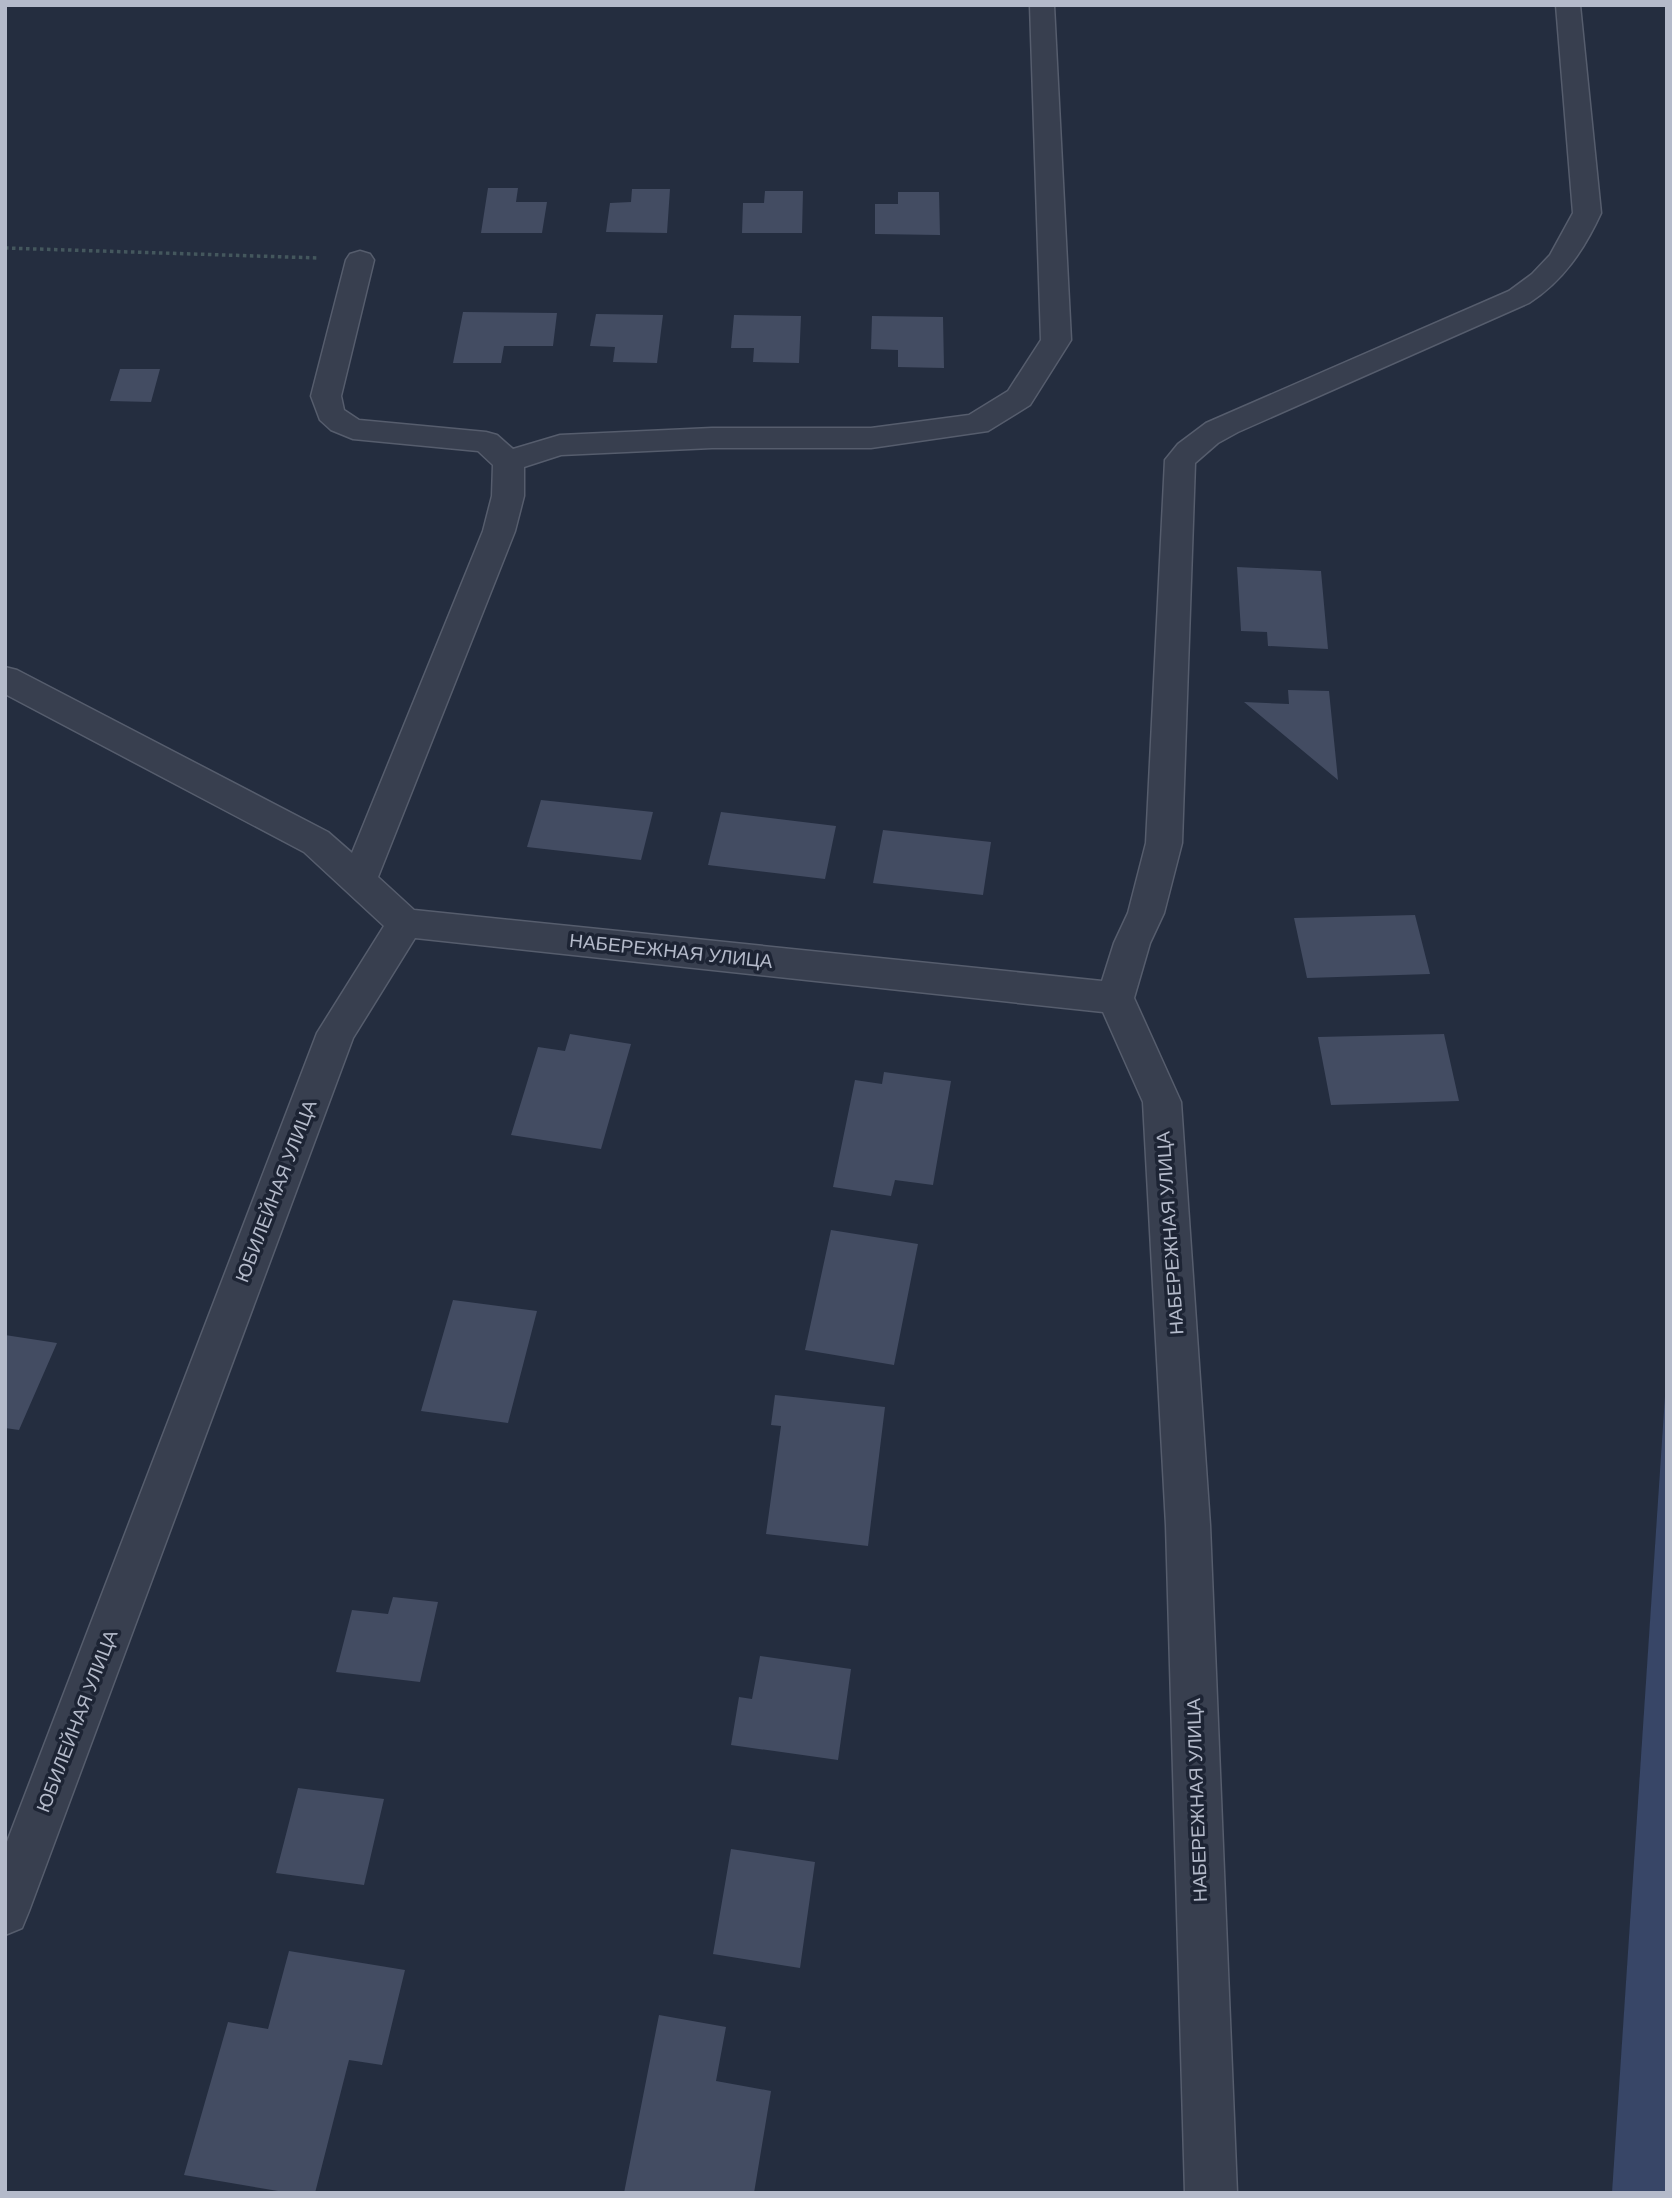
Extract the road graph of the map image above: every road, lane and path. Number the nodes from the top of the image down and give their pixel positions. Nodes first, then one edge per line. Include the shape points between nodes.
1 (1042, 5) edge
2 (1568, 5) edge
3 (5, 248) edge
4 (360, 260) joint
5 (508, 461) junction
6 (5, 679) edge
7 (358, 881) junction
8 (405, 923) junction
9 (1115, 998) junction
10 (5, 1911) edge
11 (1211, 2193) edge

1 - 5 street via 1056,341 1019,398 977,424 871,438 712,438 560,445
2 - 9 street via 1587,213 1577,237 1542,284 1224,425 1195,443 1180,460 1164,843 1146,913
3 - 4 path
4 - 5 street via 326,396 327,411 353,429 486,442
5 - 7 street via 509,499 499,531
6 - 7 street via 316,842
7 - 8 street
8 - 9 street, НАБЕРЕЖНАЯ УЛИЦА
8 - 10 street, ЮБИЛЕЙНАЯ УЛИЦА via 336,1033
9 - 11 street, НАБЕРЕЖНАЯ УЛИЦА via 1162,1102 1188,1525

